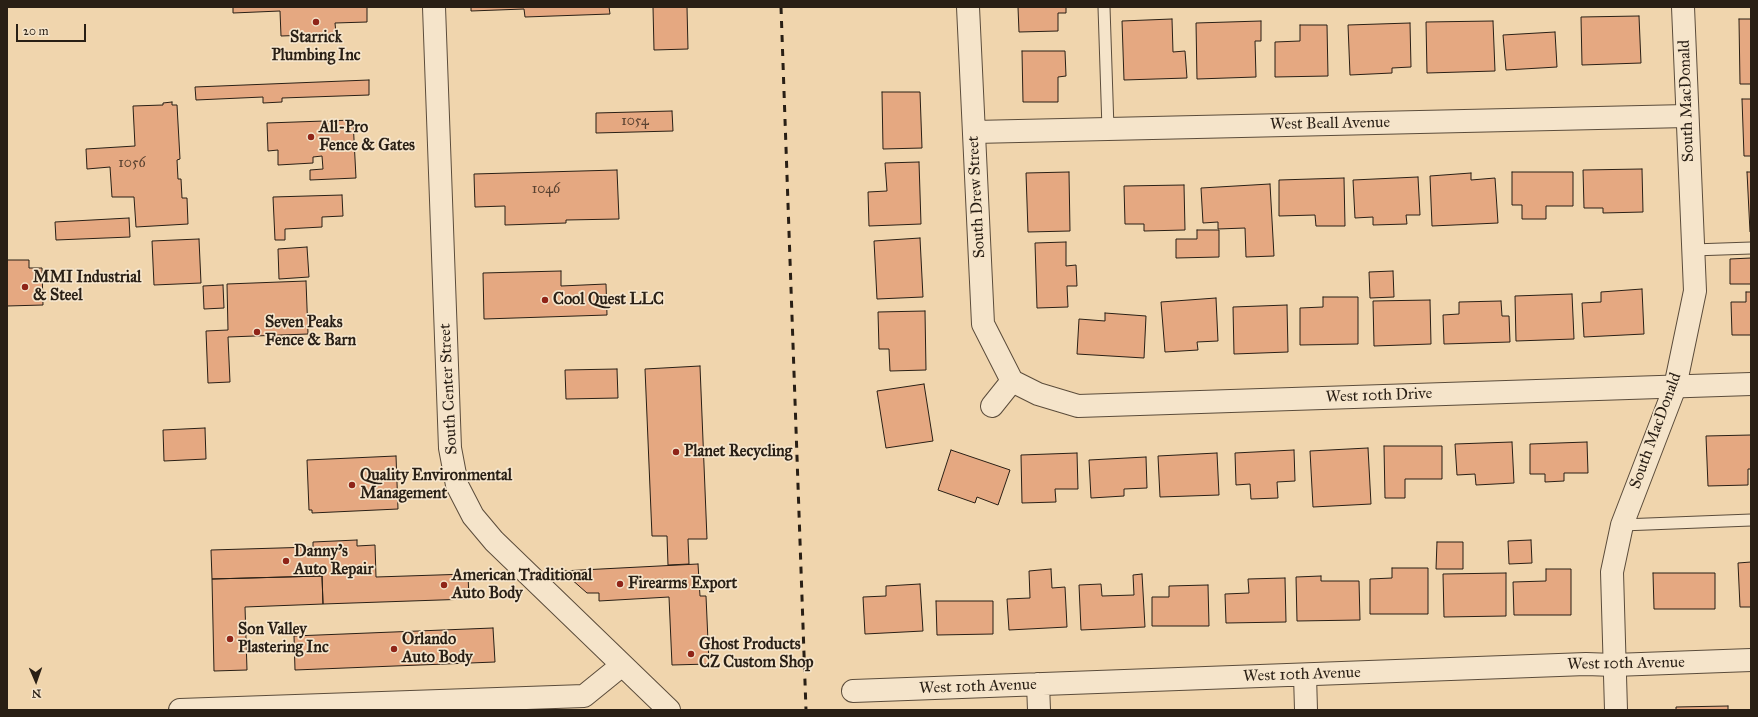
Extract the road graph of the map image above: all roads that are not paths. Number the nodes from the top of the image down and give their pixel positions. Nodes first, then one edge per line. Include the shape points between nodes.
1 (434, 7) edge
2 (968, 7) edge
3 (1104, 7) edge
4 (1683, 7) edge
5 (1687, 116) junction
6 (1108, 129) junction
7 (974, 132) junction
8 (1751, 248) edge
9 (1693, 250) junction
10 (1012, 381) junction
11 (1751, 384) edge
12 (1675, 387) junction
13 (992, 406) dead end
14 (1751, 520) edge
15 (1622, 525) junction
16 (1751, 660) edge
17 (1614, 665) junction
18 (621, 666) junction
19 (1305, 675) junction
20 (1038, 684) junction
21 (852, 691) dead end
22 (380, 706) edge
23 (180, 710) edge
24 (669, 710) edge
25 (1039, 710) edge
26 (1306, 710) edge
27 (1616, 710) edge

1 - 18 street, South Center Street via 450,448 458,485 472,516 494,541
2 - 7 street, South Drew Street
3 - 6 lane
4 - 5 street, South MacDonald
5 - 6 street, West Beall Avenue
5 - 9 street, South MacDonald
6 - 7 street, West Beall Avenue
7 - 10 street, South Drew Street via 982,324
8 - 9 lane
9 - 12 street, South MacDonald via 1695,291
10 - 12 street, West 10th Drive via 1038,394 1078,406
10 - 13 street
11 - 12 street, West 10th Drive
12 - 15 street, South MacDonald
14 - 15 lane
15 - 17 street, South MacDonald via 1612,572
16 - 17 street, West 10th Avenue
17 - 19 street, West 10th Avenue
17 - 27 street, South MacDonald
18 - 22 street via 584,696
18 - 24 street, South Center Street
19 - 20 street, West 10th Avenue
19 - 26 street
20 - 21 street, West 10th Avenue
20 - 25 street
22 - 23 street

